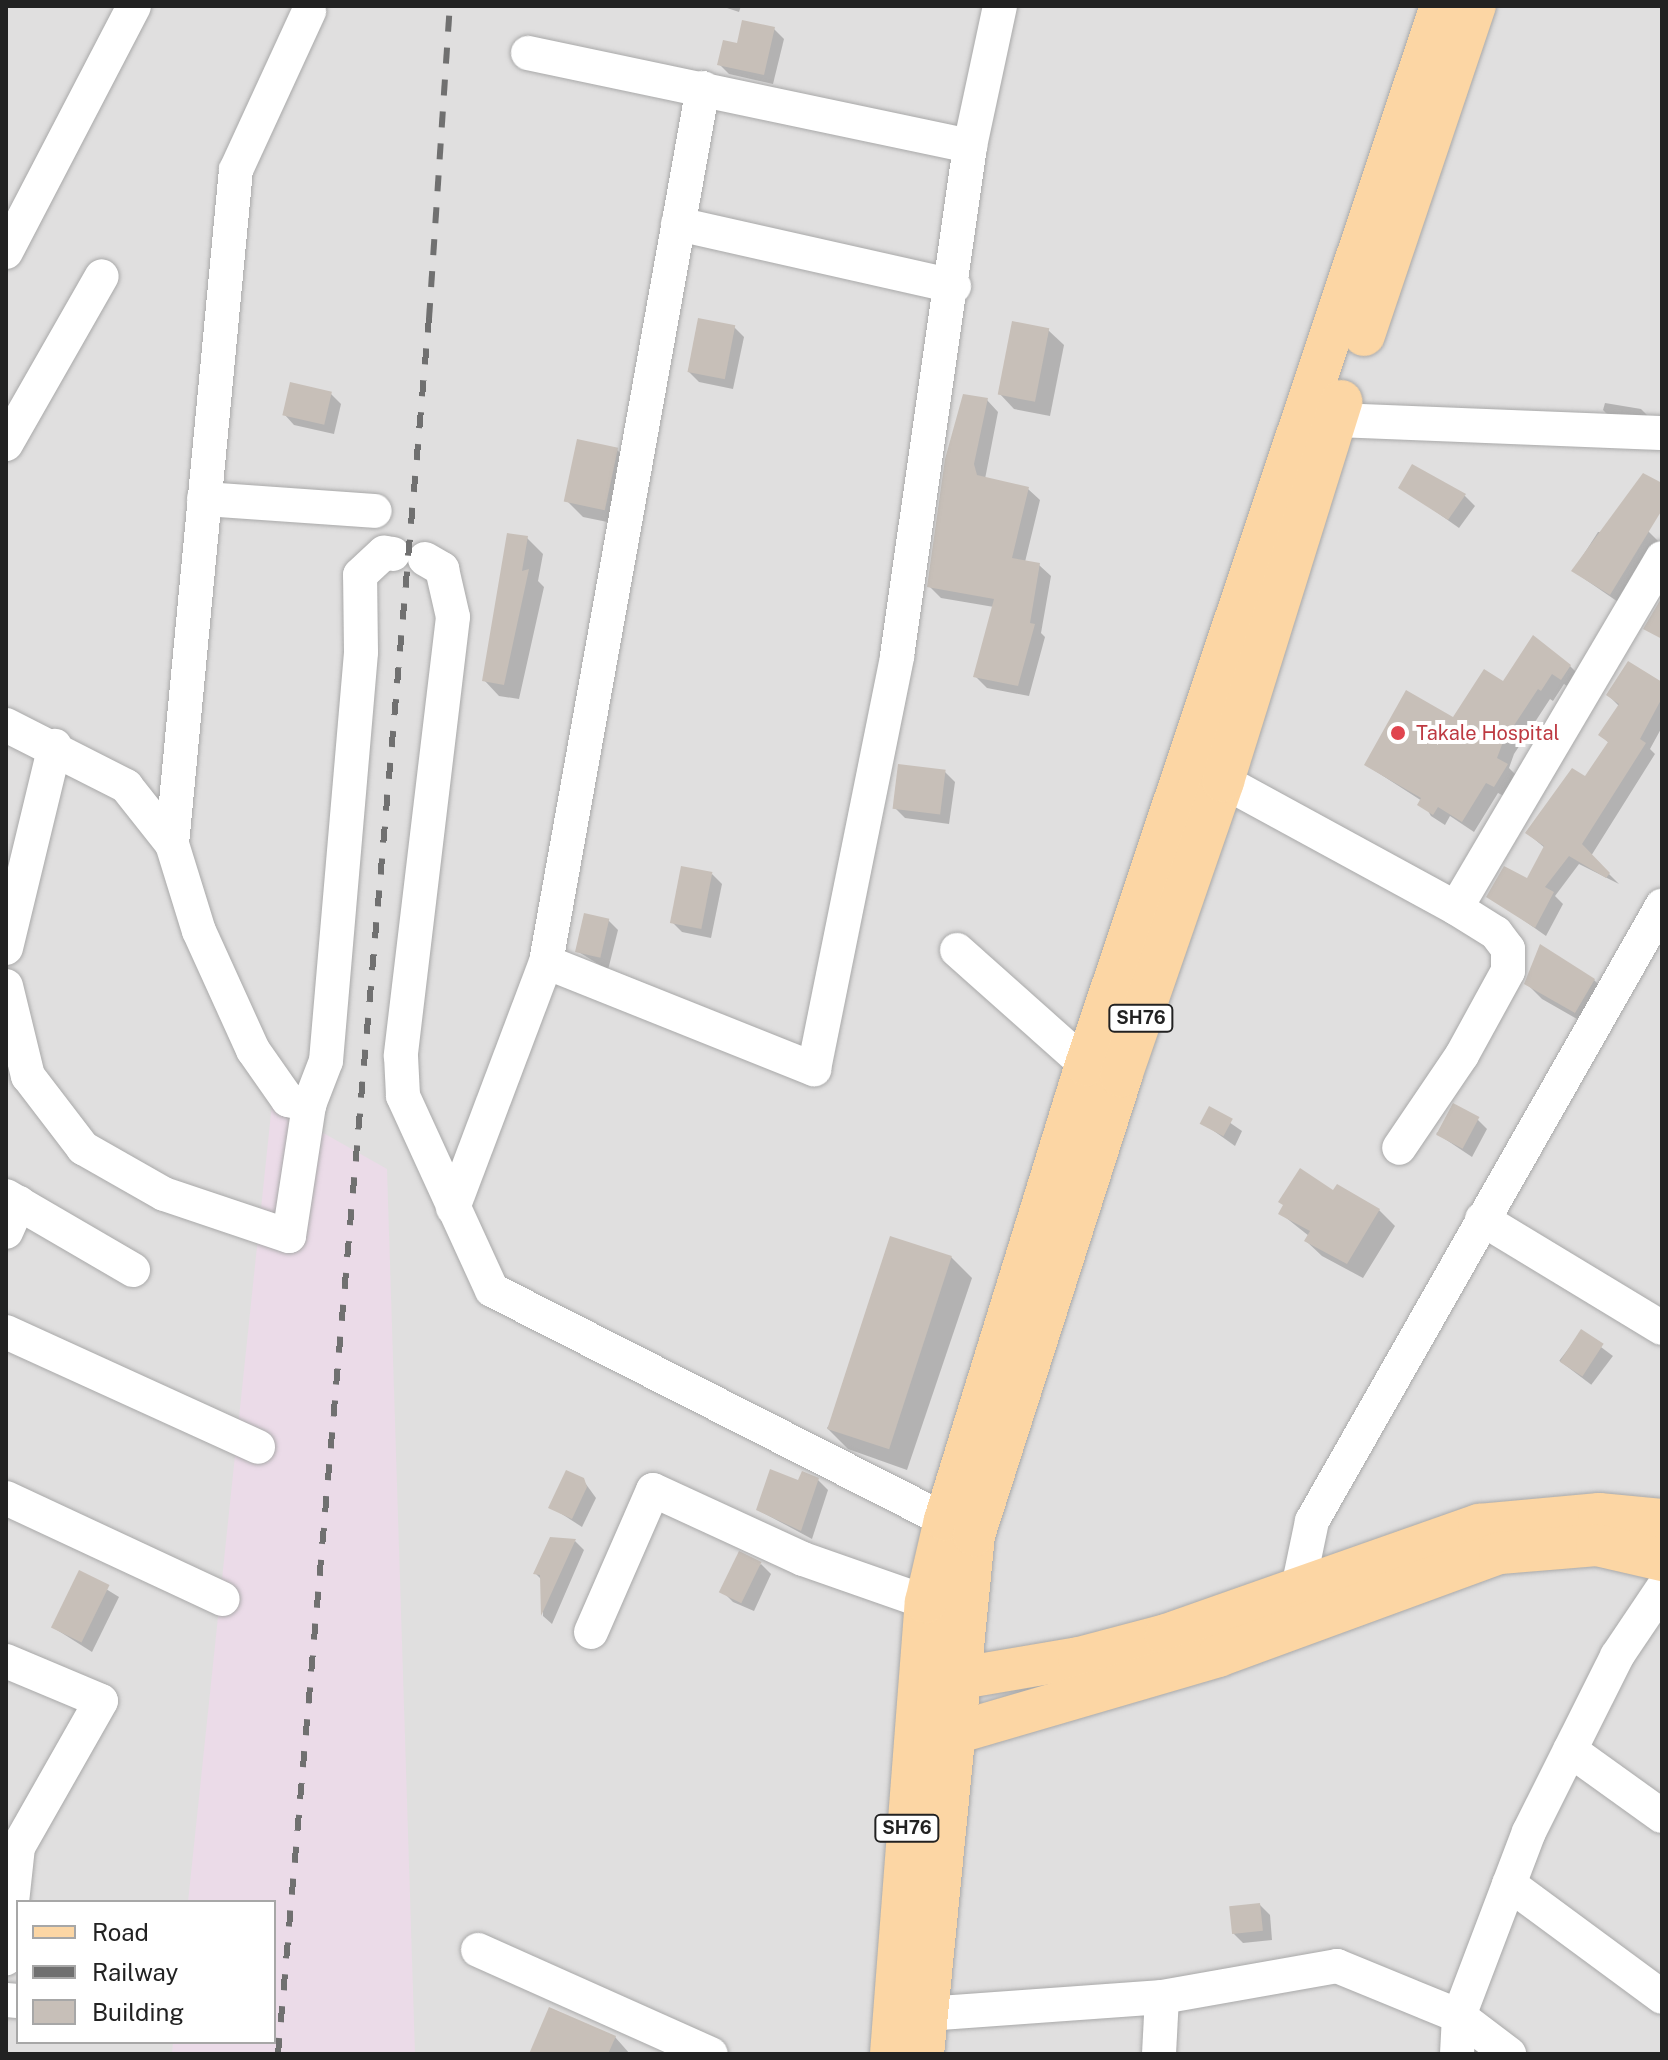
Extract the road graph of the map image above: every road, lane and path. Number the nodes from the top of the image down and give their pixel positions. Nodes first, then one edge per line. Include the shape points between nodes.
1 (134, 6) edge
2 (1000, 6) edge
3 (1441, 6) edge
4 (1475, 6) edge
5 (309, 11) dead end
6 (528, 53) dead end
7 (703, 88) junction
8 (970, 146) junction
9 (678, 224) junction
10 (6, 252) edge
11 (102, 276) dead end
12 (954, 286) junction
13 (1335, 420) junction
14 (1662, 433) edge
15 (6, 444) edge
16 (204, 499) junction
17 (375, 511) dead end
18 (1662, 558) edge
19 (6, 725) edge
20 (55, 746) junction
21 (1223, 781) junction
22 (172, 844) junction
23 (12, 897) edge
24 (1662, 906) edge
25 (1456, 908) junction
26 (6, 948) edge
27 (957, 950) dead end
28 (546, 962) junction
29 (6, 986) edge
30 (1086, 1065) junction
31 (309, 1105) junction
32 (1399, 1148) dead end
33 (453, 1208) junction
34 (10, 1210) edge
35 (1482, 1219) junction
36 (133, 1270) dead end
37 (1662, 1328) edge
38 (6, 1332) edge
39 (258, 1447) dead end
40 (6, 1498) edge
41 (945, 1520) junction
42 (1658, 1542) edge
43 (1298, 1588) junction
44 (223, 1599) dead end
45 (926, 1602) junction
46 (591, 1632) dead end
47 (6, 1661) edge
48 (938, 1682) junction
49 (933, 1740) junction
50 (1570, 1750) junction
51 (1662, 1816) edge
52 (12, 1846) edge
53 (1509, 1884) junction
54 (478, 1950) dead end
55 (6, 1958) edge
56 (1162, 1997) junction
57 (1662, 1997) edge
58 (1459, 2016) junction
59 (925, 2034) edge
60 (711, 2054) edge
61 (891, 2054) edge
62 (1159, 2054) edge
63 (1457, 2054) edge
64 (1509, 2054) edge

1 - 10 street
2 - 8 street
3 - 30 main road, SH76
4 - 13 main road, SH76
5 - 16 street via 236,170
6 - 7 street
7 - 8 street
7 - 9 street
8 - 12 street
9 - 12 street
9 - 28 street
11 - 15 street
12 - 28 street via 897,656 814,1069
13 - 14 street
13 - 21 main road, SH76
16 - 17 street
16 - 22 street
18 - 25 street
19 - 20 street
20 - 22 street via 126,786
20 - 23 street
21 - 25 street
21 - 48 main road, SH76 via 1004,1432
22 - 31 street via 230,1007 271,1080 288,1100
23 - 26 street
24 - 35 street
25 - 32 street via 1496,933 1508,949 1508,971 1462,1055
27 - 30 street
28 - 33 street
29 - 31 street via 28,1076 83,1148 164,1194 289,1236
30 - 41 main road, SH76
31 - 33 street via 326,1061 361,652 360,575 384,553 409,556 442,569 453,617 402,1083 424,1148
33 - 41 street via 492,1290
34 - 36 street
35 - 37 street
35 - 43 street via 1312,1521
38 - 39 street
40 - 44 street
41 - 45 main road, SH76
42 - 43 main road via 1599,1514 1479,1525
42 - 49 main road via 1500,1553 1218,1656
42 - 50 street via 1617,1656
43 - 48 main road via 1166,1635 1079,1658
45 - 46 street via 803,1559 653,1490
45 - 48 main road, SH76
47 - 52 street via 101,1701
48 - 49 main road, SH76
49 - 59 main road, SH76
49 - 61 main road, SH76
50 - 51 street
50 - 53 street
52 - 55 street
53 - 57 street
53 - 58 street
54 - 60 street
56 - 58 street via 1337,1966
56 - 59 street
56 - 62 street
58 - 63 street
58 - 64 street

